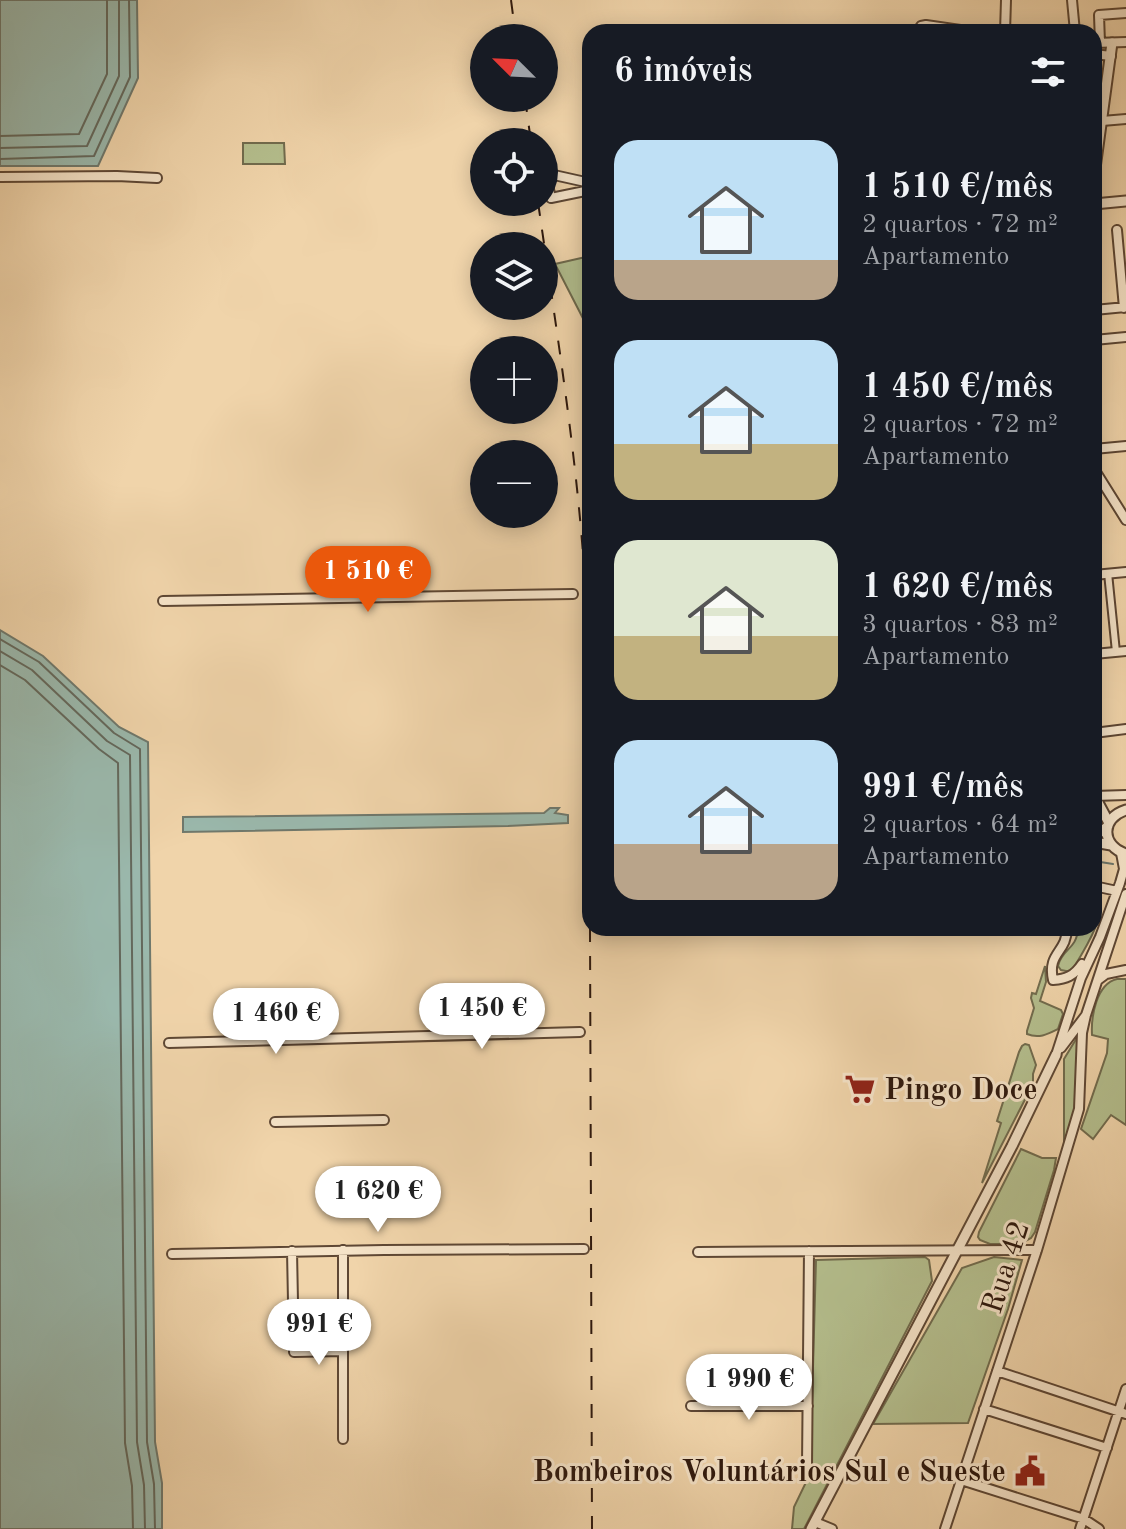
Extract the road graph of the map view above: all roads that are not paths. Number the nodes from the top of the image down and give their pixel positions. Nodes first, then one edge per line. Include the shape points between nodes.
1 (1006, 0) edge
2 (1072, 0) edge
3 (1126, 13) edge
4 (1005, 24) edge
5 (1074, 24) edge
6 (1098, 24) edge
7 (1126, 42) edge
8 (1102, 43) edge
9 (1112, 43) junction
10 (1102, 55) edge
11 (1111, 56) junction
12 (1102, 88) edge
13 (1126, 119) edge
14 (1102, 121) edge
15 (0, 177) edge
16 (157, 178) dead end
17 (582, 181) edge
18 (582, 192) edge
19 (1126, 201) edge
20 (1102, 203) edge
21 (1117, 230) dead end
22 (1125, 308) edge
23 (1102, 309) edge
24 (1126, 337) edge
25 (1102, 339) edge
26 (1126, 446) edge
27 (1102, 448) edge
28 (1102, 481) edge
29 (1125, 517) edge
30 (1126, 572) edge
31 (1108, 573) junction
32 (1102, 574) edge
33 (573, 594) dead end
34 (163, 601) dead end
35 (1121, 652) edge
36 (1126, 729) edge
37 (1102, 732) edge
38 (1126, 795) edge
39 (1102, 797) edge
40 (1102, 803) edge
41 (1126, 810) edge
42 (1102, 812) edge
43 (1108, 824) junction
44 (1102, 831) edge
45 (1102, 843) edge
46 (1111, 845) junction
47 (1123, 854) edge
48 (1102, 888) edge
49 (1122, 892) edge
50 (1102, 933) edge
51 (1067, 936) edge
52 (1100, 937) joint
53 (1108, 952) junction
54 (1098, 980) junction
55 (1086, 1015) junction
56 (580, 1032) dead end
57 (169, 1043) dead end
58 (1056, 1055) junction
59 (384, 1120) dead end
60 (275, 1122) dead end
61 (584, 1249) dead end
62 (343, 1250) junction
63 (958, 1250) junction
64 (1037, 1250) junction
65 (292, 1251) junction
66 (809, 1251) junction
67 (698, 1252) dead end
68 (172, 1254) dead end
69 (343, 1351) junction
70 (997, 1371) junction
71 (1126, 1389) edge
72 (691, 1406) dead end
73 (808, 1406) junction
74 (984, 1409) junction
75 (1122, 1412) edge
76 (343, 1439) dead end
77 (1107, 1448) junction
78 (807, 1466) dead end
79 (961, 1480) junction
80 (1084, 1519) junction
81 (813, 1526) edge
82 (832, 1529) edge
83 (945, 1529) edge
84 (1080, 1529) edge
85 (1099, 1529) edge

1 - 4 street
2 - 5 street
3 - 6 street via 1099,15
7 - 9 street
8 - 9 street
9 - 11 street
10 - 11 street
11 - 12 street
13 - 14 street
15 - 16 street
17 - 18 street via 545,173 551,198
19 - 20 street
21 - 22 street
22 - 23 street
24 - 25 street
26 - 27 street
28 - 29 street
30 - 31 street
31 - 32 street
31 - 35 street
33 - 34 street
36 - 37 street
38 - 39 street
40 - 41 street via 1111,810
41 - 43 street
42 - 43 street
43 - 44 street
43 - 46 street
45 - 46 street
46 - 47 street
47 - 49 street
48 - 49 street
49 - 50 street
49 - 53 street
51 - 52 street via 1051,962 1053,980 1074,974
52 - 58 street
53 - 54 street
53 - 54 street via 1113,964 1126,970
54 - 55 street
55 - 58 street
55 - 64 street, Rua 42 via 1079,1109
56 - 57 street
58 - 63 street
59 - 60 street
61 - 62 street
62 - 65 street
62 - 69 street
63 - 64 street
63 - 66 street
63 - 81 street
64 - 70 street, Rua 42
65 - 68 street
65 - 69 street via 294,1352
66 - 67 street
66 - 73 street
69 - 76 street
70 - 74 street, Rua 42
70 - 75 street
71 - 75 street
72 - 73 street
73 - 78 street
74 - 77 street
74 - 79 street, Rua 42
75 - 77 street
77 - 80 street
79 - 80 street
79 - 83 street, Rua 42
80 - 84 street
80 - 85 street
81 - 82 street

